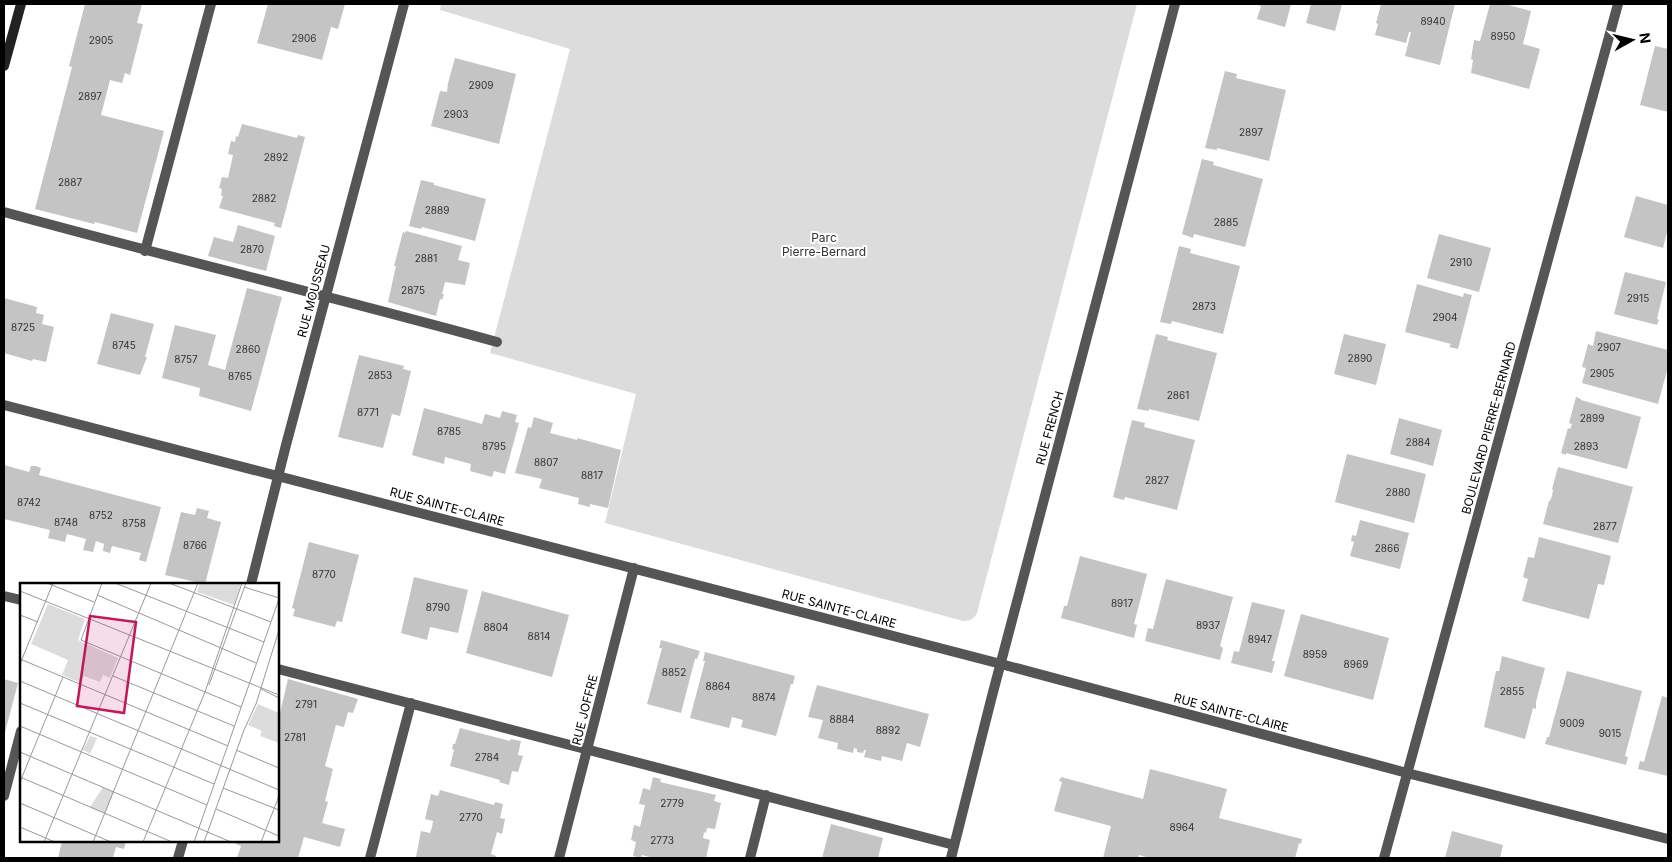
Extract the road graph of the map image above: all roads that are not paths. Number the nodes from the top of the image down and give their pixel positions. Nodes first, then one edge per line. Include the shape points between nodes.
1 (21, 4) edge
2 (211, 4) edge
3 (404, 4) edge
4 (1175, 4) edge
5 (1618, 4) edge
6 (4, 66) edge
7 (4, 212) edge
8 (145, 251) junction
9 (326, 296) junction
10 (497, 342) dead end
11 (4, 405) edge
12 (278, 476) junction
13 (634, 568) junction
14 (251, 583) edge
15 (4, 596) edge
16 (20, 600) edge
17 (1001, 664) junction
18 (279, 669) edge
19 (411, 703) junction
20 (20, 735) edge
21 (588, 748) junction
22 (1407, 773) junction
23 (766, 795) junction
24 (4, 796) edge
25 (1668, 839) edge
26 (183, 842) edge
27 (954, 845) junction
28 (178, 858) edge
29 (370, 858) edge
30 (559, 858) edge
31 (750, 858) edge
32 (951, 858) edge
33 (1384, 858) edge

1 - 6 street
2 - 8 street
3 - 9 street, RUE MOUSSEAU
4 - 17 street, RUE FRENCH
5 - 22 street, BOULEVARD PIERRE-BERNARD
7 - 8 street
8 - 9 street
9 - 10 street
9 - 12 street, RUE MOUSSEAU
11 - 12 street, RUE SAINTE-CLAIRE
12 - 13 street, RUE SAINTE-CLAIRE
12 - 14 street, RUE MOUSSEAU
13 - 17 street, RUE SAINTE-CLAIRE
13 - 21 street, RUE JOFFRE
15 - 16 street
17 - 22 street, RUE SAINTE-CLAIRE
17 - 27 street, RUE FRENCH
18 - 19 street
19 - 21 street
19 - 29 street
20 - 24 street
21 - 23 street
21 - 30 street, RUE JOFFRE
22 - 25 street, RUE SAINTE-CLAIRE
22 - 33 street, BOULEVARD PIERRE-BERNARD
23 - 27 street
23 - 31 street
26 - 28 street
27 - 32 street, RUE FRENCH

